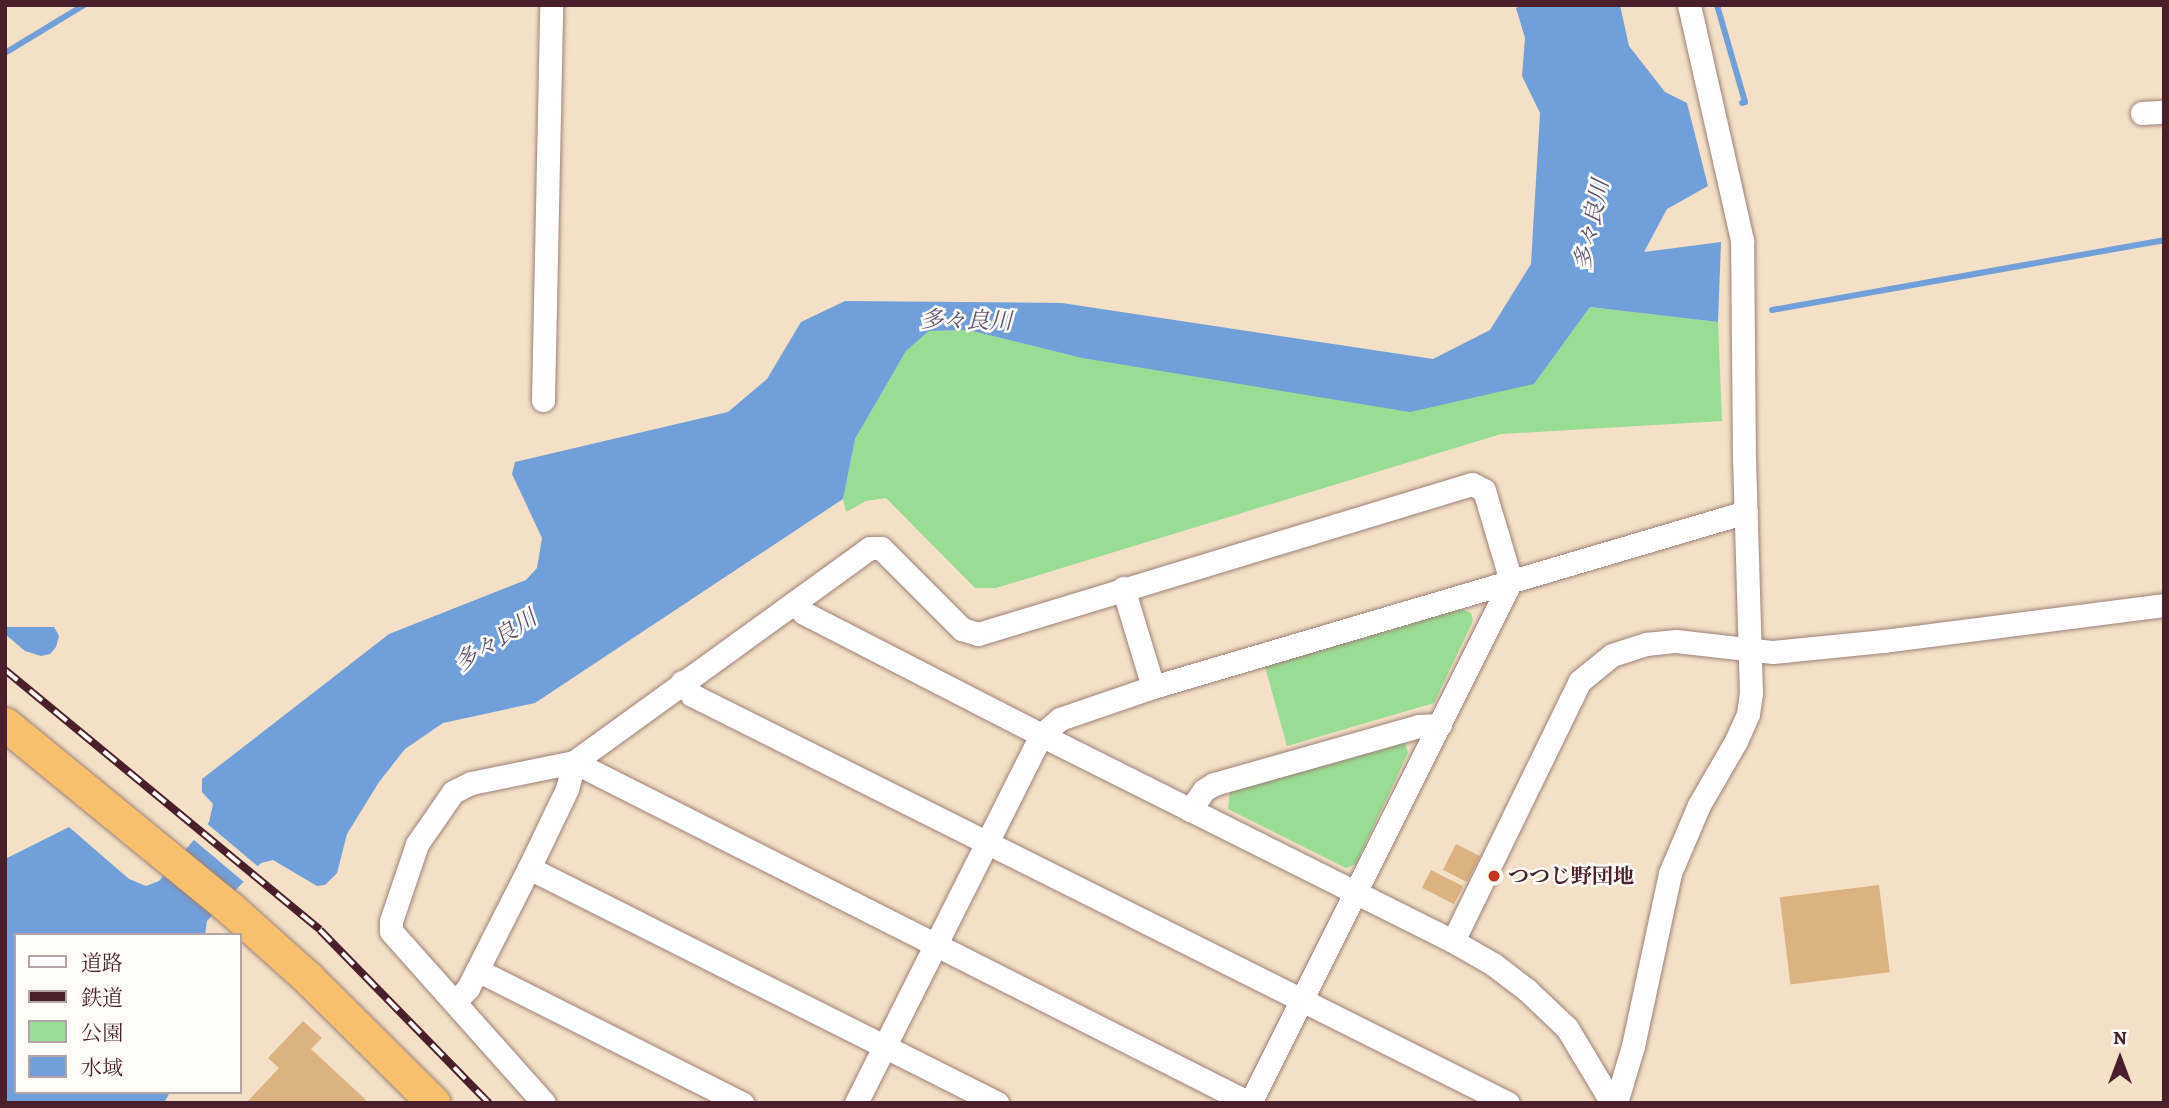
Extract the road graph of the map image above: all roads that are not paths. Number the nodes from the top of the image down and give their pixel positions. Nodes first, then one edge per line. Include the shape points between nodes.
1 (551, 5) edge
2 (1689, 5) edge
3 (542, 400) dead end
4 (1746, 512) junction
5 (1511, 580) junction
6 (1123, 588) junction
7 (794, 603) junction
8 (2164, 605) edge
9 (1752, 651) junction
10 (682, 682) junction
11 (1153, 687) junction
12 (5, 724) edge
13 (1440, 725) junction
14 (1041, 736) junction
15 (574, 762) junction
16 (1190, 810) junction
17 (988, 843) junction
18 (530, 868) junction
19 (1356, 894) junction
20 (1453, 941) junction
21 (936, 946) junction
22 (477, 970) junction
23 (1304, 1000) junction
24 (455, 1002) junction
25 (884, 1047) junction
26 (434, 1103) edge
27 (544, 1103) edge
28 (742, 1103) edge
29 (856, 1103) edge
30 (997, 1103) edge
31 (1250, 1103) edge
32 (1508, 1103) edge
33 (1614, 1103) edge

1 - 3 street
2 - 4 street via 1742,240
4 - 5 street
4 - 9 street
5 - 6 street via 1484,490 1472,484
5 - 11 street
5 - 13 street
6 - 7 street via 978,634 962,629 881,548 870,548
6 - 11 street
7 - 10 street
7 - 14 street via 816,619
8 - 9 street via 1884,641
9 - 20 street via 1676,641 1646,644 1612,655 1580,681
9 - 33 street via 1748,714 1699,805 1670,873 1633,1046
10 - 15 street
10 - 17 street via 692,695
11 - 14 street via 1060,719
12 - 26 highway via 230,908
13 - 16 street via 1419,726 1214,784
13 - 19 street
14 - 16 street
14 - 17 street
15 - 18 street via 567,789
15 - 21 street
15 - 24 street via 463,787 446,798 417,844 391,931
16 - 19 street
17 - 21 street
17 - 23 street
18 - 22 street
18 - 25 street
19 - 20 street
19 - 23 street
20 - 33 street via 1493,964 1550,1011 1585,1052
21 - 25 street
21 - 31 street
22 - 24 street
22 - 28 street
23 - 31 street
23 - 32 street
24 - 27 street
25 - 29 street
25 - 30 street

